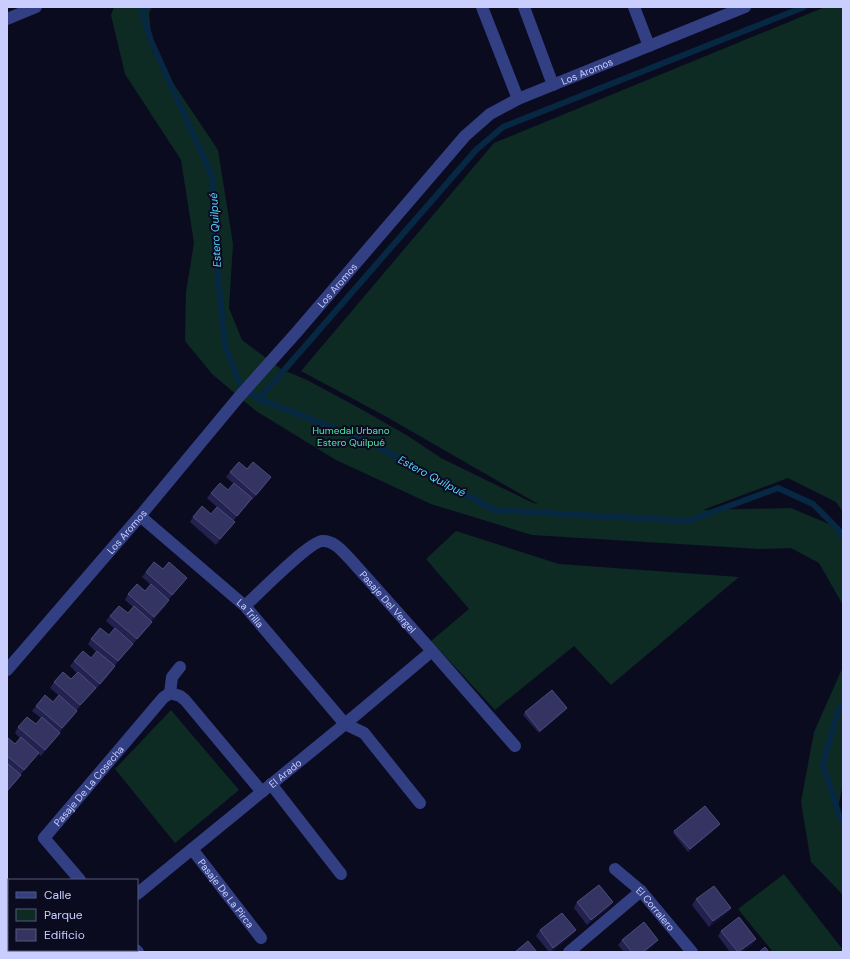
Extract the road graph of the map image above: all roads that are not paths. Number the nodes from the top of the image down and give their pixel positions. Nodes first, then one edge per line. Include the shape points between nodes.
1 (36, 7) edge
2 (482, 7) edge
3 (524, 7) edge
4 (634, 7) edge
5 (745, 7) edge
6 (7, 19) edge
7 (649, 46) junction
8 (553, 85) junction
9 (518, 99) junction
10 (140, 516) junction
11 (245, 606) junction
12 (432, 651) junction
13 (180, 667) dead end
14 (7, 670) edge
15 (170, 693) junction
16 (345, 724) junction
17 (515, 746) dead end
18 (266, 788) junction
19 (420, 802) dead end
20 (192, 849) junction
21 (615, 869) dead end
22 (341, 874) dead end
23 (79, 879) edge
24 (641, 891) junction
25 (138, 893) edge
26 (261, 938) dead end
27 (569, 952) edge
28 (692, 952) edge

1 - 6 street
2 - 9 street
3 - 8 street
4 - 7 street
5 - 7 street, Los Aromos
7 - 8 street, Los Aromos
8 - 9 street, Los Aromos
9 - 10 street, Los Aromos via 490,114 465,136 238,398
10 - 11 street, La Trilla
10 - 14 street, Los Aromos
11 - 12 street, Pasaje Del Vergel via 307,548 322,541 327,542 340,549
11 - 16 street, La Trilla
12 - 16 street, El Arado
12 - 17 street, Pasaje Del Vergel
13 - 15 street via 172,677
15 - 18 street via 185,700
15 - 23 street, Pasaje De La Cosecha via 163,698 44,838
16 - 18 street, El Arado
16 - 19 street via 364,733
18 - 20 street, El Arado
18 - 22 street
20 - 25 street, El Arado
20 - 26 street, Pasaje De La Pirca
21 - 24 street, El Corralero
24 - 27 street
24 - 28 street, El Corralero

